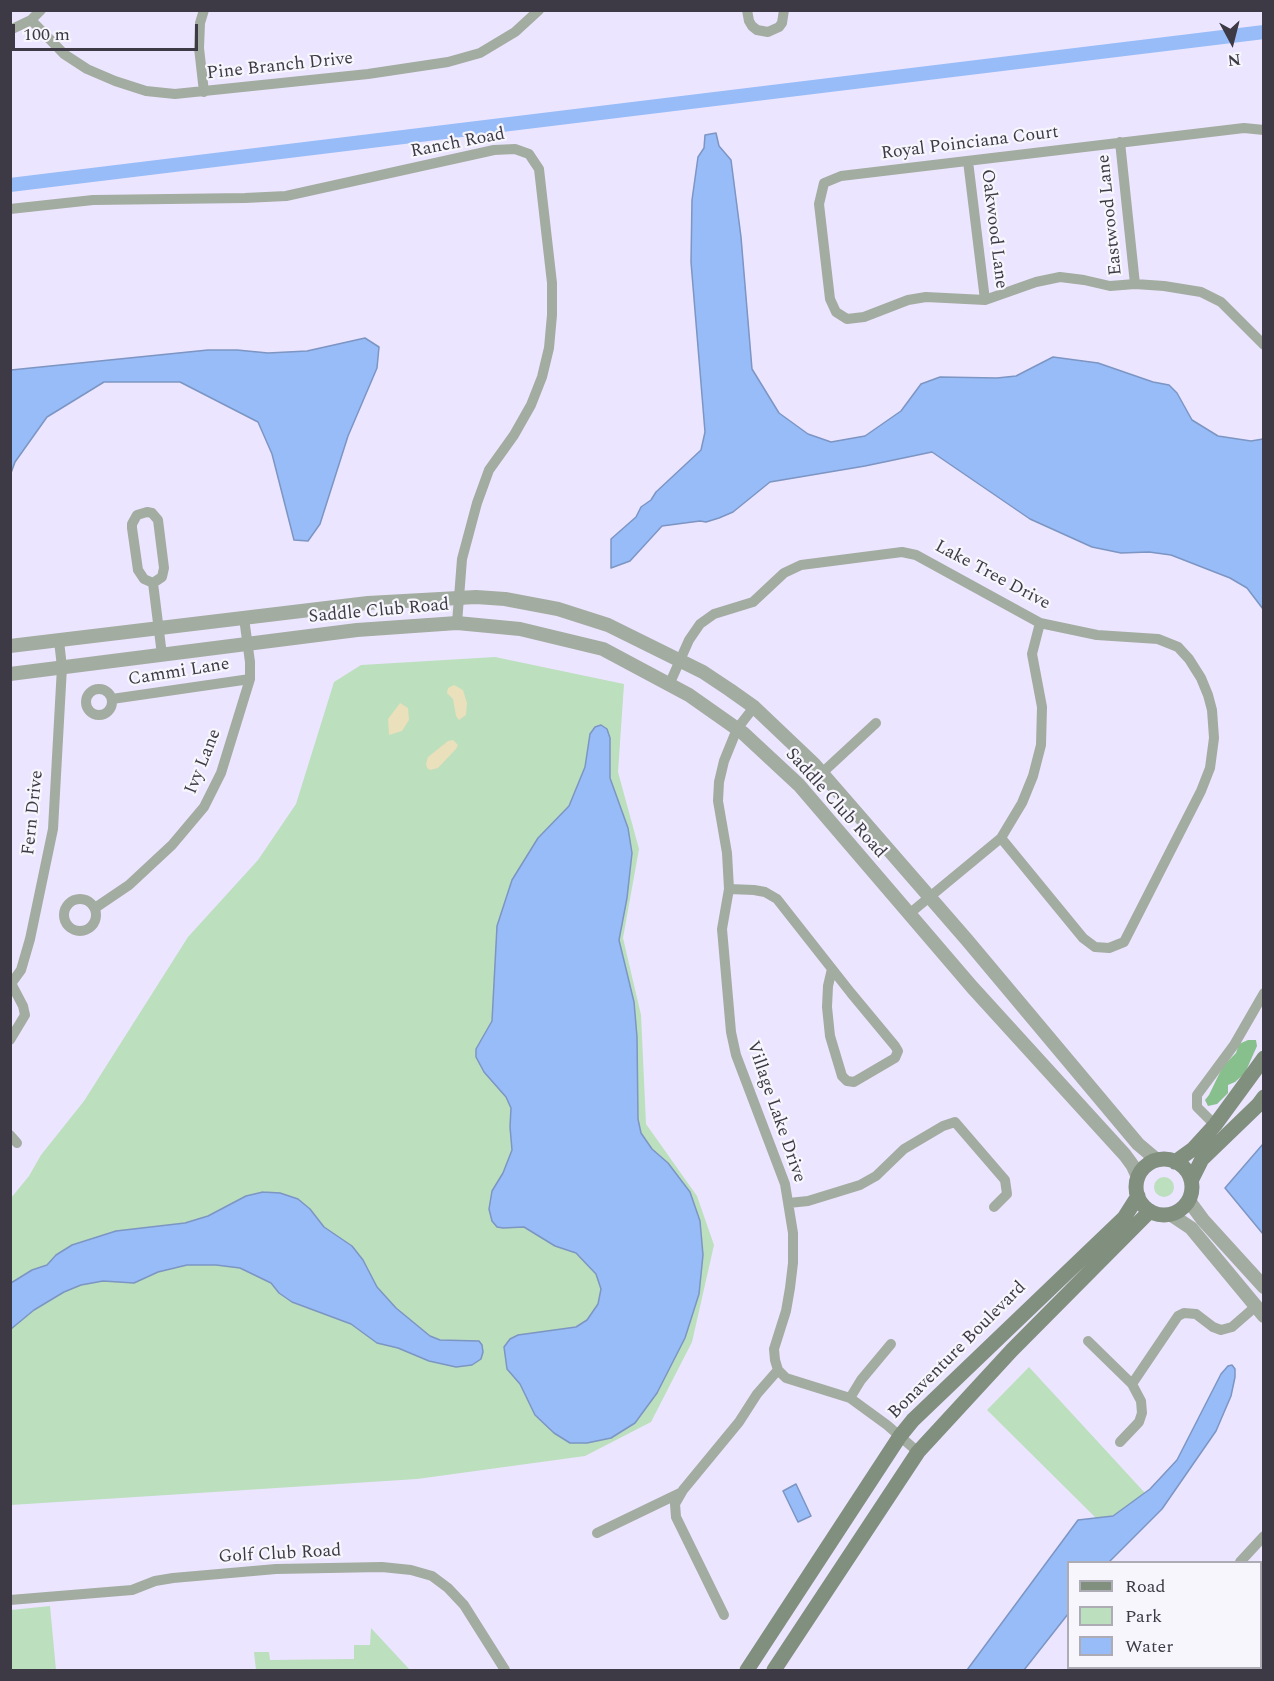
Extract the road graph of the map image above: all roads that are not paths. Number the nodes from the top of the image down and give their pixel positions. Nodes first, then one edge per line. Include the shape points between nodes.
1 (41, 10) edge
2 (204, 10) edge
3 (539, 10) edge
4 (747, 10) edge
5 (784, 10) edge
6 (31, 20) junction
7 (10, 30) edge
8 (204, 92) junction
9 (1263, 130) edge
10 (1120, 142) junction
11 (968, 161) junction
12 (10, 209) edge
13 (1135, 284) junction
14 (985, 300) junction
15 (1263, 345) edge
16 (153, 583) junction
17 (459, 597) junction
18 (244, 618) junction
19 (457, 623) junction
20 (1040, 623) junction
21 (159, 629) junction
22 (59, 640) junction
23 (248, 644) junction
24 (10, 646) edge
25 (162, 655) junction
26 (680, 660) junction
27 (62, 668) junction
28 (10, 674) edge
29 (250, 679) junction
30 (669, 685) junction
31 (112, 699) dead end
32 (754, 708) junction
33 (876, 723) dead end
34 (737, 729) junction
35 (822, 773) junction
36 (1001, 838) junction
37 (729, 889) junction
38 (930, 897) junction
39 (95, 908) dead end
40 (909, 914) junction
41 (832, 969) junction
42 (11, 985) edge
43 (1263, 993) edge
44 (10, 1040) edge
45 (1263, 1058) edge
46 (1263, 1097) edge
47 (1215, 1125) junction
48 (1157, 1160) junction
49 (1175, 1162) junction
50 (1138, 1177) junction
51 (1192, 1179) junction
52 (1138, 1197) junction
53 (1189, 1201) junction
54 (789, 1203) junction
55 (994, 1207) dead end
56 (1150, 1212) junction
57 (1170, 1214) junction
58 (1263, 1287) edge
59 (1259, 1311) edge
60 (1088, 1341) dead end
61 (891, 1344) dead end
62 (778, 1370) junction
63 (1132, 1384) junction
64 (850, 1398) junction
65 (900, 1436) junction
66 (1120, 1442) dead end
67 (918, 1452) junction
68 (681, 1493) junction
69 (597, 1533) dead end
70 (1263, 1536) edge
71 (1242, 1561) edge
72 (10, 1600) edge
73 (724, 1615) dead end
74 (506, 1671) edge
75 (747, 1671) edge
76 (774, 1671) edge

1 - 6 street
2 - 8 street via 199,48
3 - 8 street, Pine Branch Drive via 515,32 480,53 448,62
4 - 5 street via 752,26 768,32 782,23
6 - 7 street
6 - 8 street, Pine Branch Drive via 64,54 115,81 146,91
9 - 10 street, Royal Poinciana Court via 1244,128
10 - 11 street, Royal Poinciana Court
10 - 13 street, Eastwood Lane
11 - 14 street, Oakwood Lane
11 - 14 street, Royal Poinciana Court via 841,176 824,183 819,204 830,299 836,312 847,319 926,297
12 - 17 street, Ranch Road via 101,199 286,196 494,150 514,149 529,154 539,169 552,283 549,348 531,405 489,470 477,503 462,559
13 - 14 street via 1110,286 1060,277
13 - 15 street via 1201,292 1221,303
16 - 16 street via 162,577 164,568 158,519 147,512 137,515 132,528 138,570
16 - 21 street
17 - 18 street, Saddle Club Road
17 - 19 street, Ranch Road
17 - 26 street, Saddle Club Road via 505,599 558,609 608,625
18 - 21 street, Saddle Club Road
18 - 23 street, Ivy Lane
19 - 23 street, Saddle Club Road via 357,630
19 - 30 street, Saddle Club Road via 520,629 603,650
20 - 26 street, Lake Tree Drive via 916,555 902,552 801,565 784,573 753,602 714,614 700,624
20 - 36 street via 1032,654 1042,707 1041,745 1022,803
20 - 36 street, Lake Tree Drive via 1097,635 1158,639 1178,646 1201,678 1212,710 1210,768 1202,791 1124,942 1109,948 1095,947 1083,938
21 - 22 street, Saddle Club Road
21 - 25 street
22 - 24 street, Saddle Club Road
22 - 27 street, Fern Drive
23 - 25 street, Saddle Club Road
23 - 29 street, Ivy Lane
25 - 27 street, Saddle Club Road
26 - 30 street, Lake Tree Drive
26 - 32 street, Saddle Club Road
27 - 28 street, Saddle Club Road
27 - 42 street, Fern Drive via 53,829 30,939 21,970
29 - 31 street, Cammi Lane
29 - 39 street, Ivy Lane via 221,773 204,807 172,845 129,885
30 - 34 street, Saddle Club Road
32 - 34 street, Village Lake Drive
32 - 35 street, Saddle Club Road
33 - 35 street, Saddle Club Road
34 - 37 street, Village Lake Drive via 724,761 718,801 728,853
34 - 40 street, Saddle Club Road via 799,785
35 - 38 street, Saddle Club Road
36 - 38 street
37 - 41 street via 765,892 777,899
37 - 54 street, Village Lake Drive via 722,929 731,1032 741,1072
38 - 40 street
38 - 48 street, Saddle Club Road via 1138,1144
40 - 50 street, Saddle Club Road via 1125,1155
41 - 41 street via 898,1052 895,1058 854,1082 842,1076 830,1036 826,1007
42 - 44 street, Fern Drive via 24,1006 25,1016
43 - 47 street via 1234,1045 1197,1095 1200,1111
45 - 47 main road
46 - 51 main road via 1202,1159
47 - 49 main road
48 - 49 main road
48 - 50 main road
49 - 51 main road
50 - 52 main road
51 - 53 main road
52 - 56 main road
52 - 65 main road, Bonaventure Boulevard via 1124,1218
53 - 57 main road
53 - 58 street
54 - 55 street via 860,1185 876,1176 904,1149 955,1122 1005,1180 1007,1194
54 - 62 street, Village Lake Drive via 794,1263 786,1311 774,1348
56 - 57 main road
56 - 67 main road, Bonaventure Boulevard via 1020,1342
57 - 59 street via 1191,1228
59 - 63 street via 1224,1330 1192,1312 1178,1316
60 - 63 street
61 - 64 street
62 - 64 street via 789,1380
62 - 68 street
63 - 66 street via 1141,1401 1141,1418
64 - 65 street
65 - 67 street
65 - 75 main road, Bonaventure Boulevard
67 - 76 main road, Bonaventure Boulevard
68 - 69 street
68 - 73 street via 675,1504 676,1517
70 - 71 street
72 - 74 street, Golf Club Road via 132,1590 173,1578 276,1569 411,1570 432,1576 464,1605

